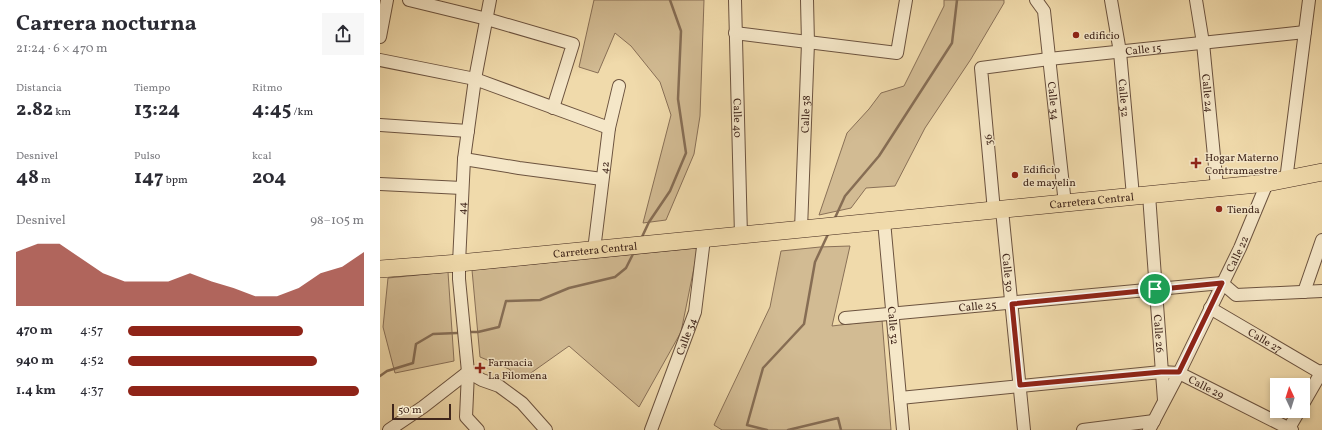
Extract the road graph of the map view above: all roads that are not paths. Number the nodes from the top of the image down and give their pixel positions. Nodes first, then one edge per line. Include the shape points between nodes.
1 (387, 0) edge
2 (408, 0) edge
3 (490, 0) edge
4 (735, 0) edge
5 (807, 0) edge
6 (906, 0) edge
7 (1036, 0) edge
8 (1112, 0) edge
9 (1196, 0) edge
10 (1309, 0) edge
11 (487, 19) junction
12 (1305, 32) junction
13 (735, 33) junction
14 (380, 37) edge
15 (808, 42) junction
16 (1203, 43) junction
17 (1120, 52) junction
18 (1049, 59) junction
19 (380, 60) edge
20 (982, 68) joint
21 (475, 79) junction
22 (619, 86) dead end
23 (553, 108) junction
24 (380, 126) edge
25 (609, 128) junction
26 (468, 131) junction
27 (464, 159) junction
28 (1322, 172) edge
29 (602, 179) junction
30 (1286, 180) junction
31 (1267, 183) junction
32 (380, 184) edge
33 (1217, 187) junction
34 (462, 188) junction
35 (1141, 196) junction
36 (1065, 204) junction
37 (998, 211) junction
38 (884, 221) junction
39 (806, 228) junction
40 (741, 236) junction
41 (704, 239) junction
42 (1322, 240) edge
43 (594, 250) junction
44 (459, 263) junction
45 (380, 269) edge
46 (1222, 283) junction
47 (1155, 289) junction
48 (1322, 291) edge
49 (1304, 292) junction
50 (1012, 304) junction
51 (1210, 308) junction
52 (892, 313) junction
53 (845, 318) dead end
54 (468, 372) junction
55 (1161, 372) junction
56 (1179, 372) junction
57 (1322, 372) edge
58 (1020, 385) junction
59 (1310, 392) edge
60 (900, 398) junction
61 (1164, 400) junction
62 (1295, 418) edge
63 (1151, 426) edge
64 (1289, 429) edge
65 (389, 430) edge
66 (478, 430) edge
67 (546, 430) edge
68 (651, 430) edge
69 (903, 430) edge
70 (1024, 430) edge
71 (1083, 430) edge

1 - 14 street
2 - 11 street
3 - 11 street, 44
4 - 13 street, Calle 40
5 - 15 street, Calle 38
6 - 15 street via 897,53
7 - 18 street, Calle 34 via 1044,11
8 - 17 street, Calle 32
9 - 16 street, Calle 24
10 - 12 street
11 - 21 street, 44
11 - 23 street via 573,44
12 - 16 street, Calle 15
12 - 30 street
13 - 15 street
13 - 40 street, Calle 40
15 - 39 street, Calle 38
16 - 17 street, Calle 15
16 - 33 street, Calle 24
17 - 18 street, Calle 15
17 - 35 street, Calle 32
18 - 20 street, Calle 15
18 - 36 street, Calle 34
19 - 21 street
20 - 37 street, 36
21 - 23 street
21 - 26 street, 44
22 - 25 street, 42
23 - 25 street
24 - 26 street
25 - 29 street, 42
26 - 27 street, 44
27 - 29 street
27 - 34 street, 44
28 - 30 highway, Carretera Central
29 - 43 street, 42
30 - 31 highway, Carretera Central
31 - 33 highway, Carretera Central
31 - 46 street, Calle 22 via 1240,248
32 - 34 street
33 - 35 highway, Carretera Central
34 - 44 street, 44
35 - 36 highway, Carretera Central
35 - 47 street, Calle 26
36 - 37 highway, Carretera Central
37 - 38 highway, Carretera Central
37 - 50 street, Calle 30
38 - 39 highway, Carretera Central
38 - 52 street, Calle 32
39 - 40 highway, Carretera Central
40 - 41 highway, Carretera Central
41 - 43 highway, Carretera Central
41 - 68 street, Calle 34 via 695,312
42 - 49 street
43 - 44 highway, Carretera Central
44 - 45 highway, Carretera Central
44 - 54 street, 44
46 - 47 street, Calle 25
46 - 49 street via 1236,294
46 - 51 street, Calle 22
47 - 50 street, Calle 25
47 - 55 street, Calle 26
48 - 49 street
50 - 52 street, Calle 25
50 - 58 street, Calle 30
51 - 56 street, Calle 22
51 - 57 street, Calle 27
52 - 53 street, Calle 25
52 - 60 street, Calle 32
54 - 65 street
54 - 66 street, 44 via 466,417
54 - 67 street via 499,386 522,403
55 - 56 street, Calle 29
55 - 58 street, Calle 29
55 - 61 street, Calle 26
56 - 61 street, Calle 22
56 - 64 street, Calle 29
57 - 59 street
58 - 60 street, Calle 29
58 - 70 street, Calle 30
60 - 69 street, Calle 32
61 - 63 street, Calle 22
62 - 64 street
63 - 71 street

